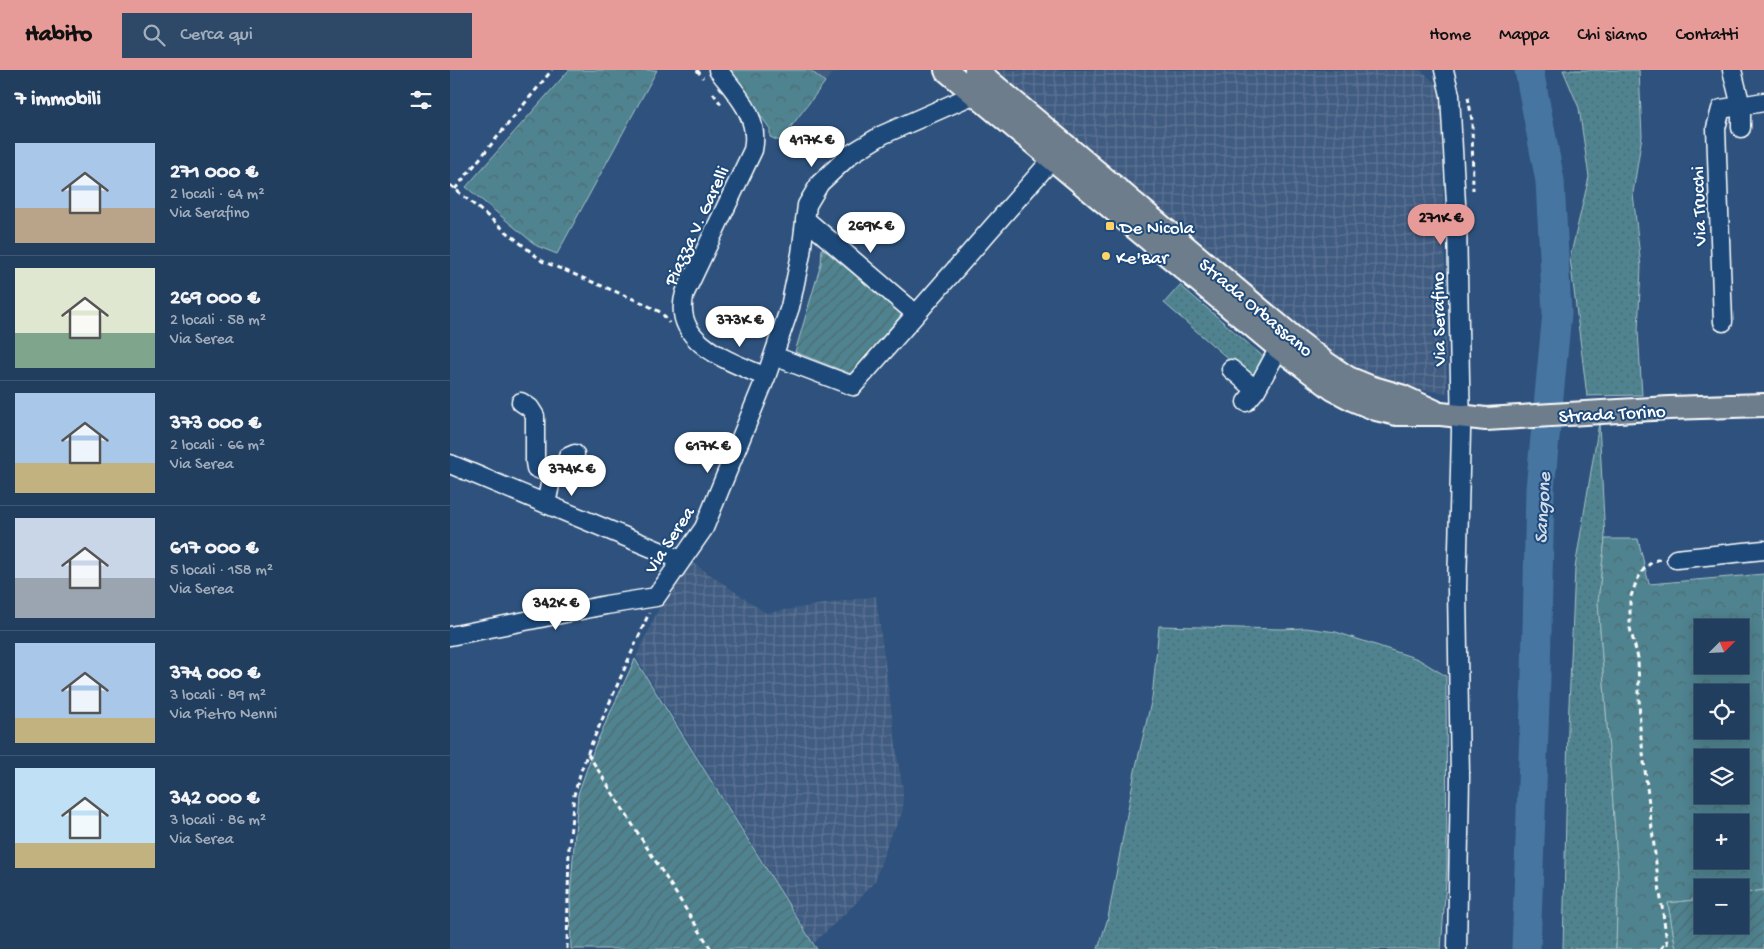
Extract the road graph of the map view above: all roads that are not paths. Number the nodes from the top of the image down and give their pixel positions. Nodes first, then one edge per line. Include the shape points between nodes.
1 (718, 70) edge
2 (946, 70) edge
3 (1444, 70) edge
4 (1732, 70) edge
5 (980, 81) edge
6 (1764, 102) edge
7 (1741, 106) junction
8 (1742, 128) dead end
9 (1059, 152) junction
10 (805, 220) junction
11 (916, 314) junction
12 (1722, 322) dead end
13 (1279, 348) junction
14 (774, 356) junction
15 (1232, 369) dead end
16 (766, 377) junction
17 (521, 402) dead end
18 (1764, 405) edge
19 (1451, 416) junction
20 (575, 454) dead end
21 (450, 464) edge
22 (552, 474) junction
23 (546, 504) junction
24 (1764, 550) edge
25 (1676, 559) road end
26 (681, 560) junction
27 (450, 636) edge
28 (1457, 949) edge

1 - 16 street, Piazza V. Garelli via 749,112 755,140 683,302 682,316 700,342 713,353
2 - 5 main road, Strada Orbassano
3 - 19 street, Via Serafino via 1450,95 1457,222
4 - 7 street
5 - 9 main road, Strada Orbassano
5 - 10 street, Via Serea via 851,154 820,183 807,205
6 - 7 street, Via Trucchi
7 - 8 street
7 - 12 street, Via Trucchi via 1721,109 1716,128
9 - 11 street
9 - 13 main road, Strada Orbassano
9 - 19 main road, Strada Orbassano via 1327,364 1348,378
10 - 11 street
10 - 14 street, Via Serea via 790,308
11 - 14 street via 852,386
13 - 15 street, Strada Orbassano via 1251,396
13 - 19 main road, Strada Orbassano via 1315,377 1376,409 1397,414
14 - 16 street, Via Serea
16 - 26 street, Via Serea via 704,528
17 - 22 street via 535,416 536,468
18 - 19 main road, Strada Torino via 1486,419
19 - 28 street, Via Serafino via 1460,777
20 - 22 street via 568,457 559,474
21 - 23 street
22 - 23 street
23 - 26 street
24 - 25 street
26 - 27 street, Via Serea via 656,597

